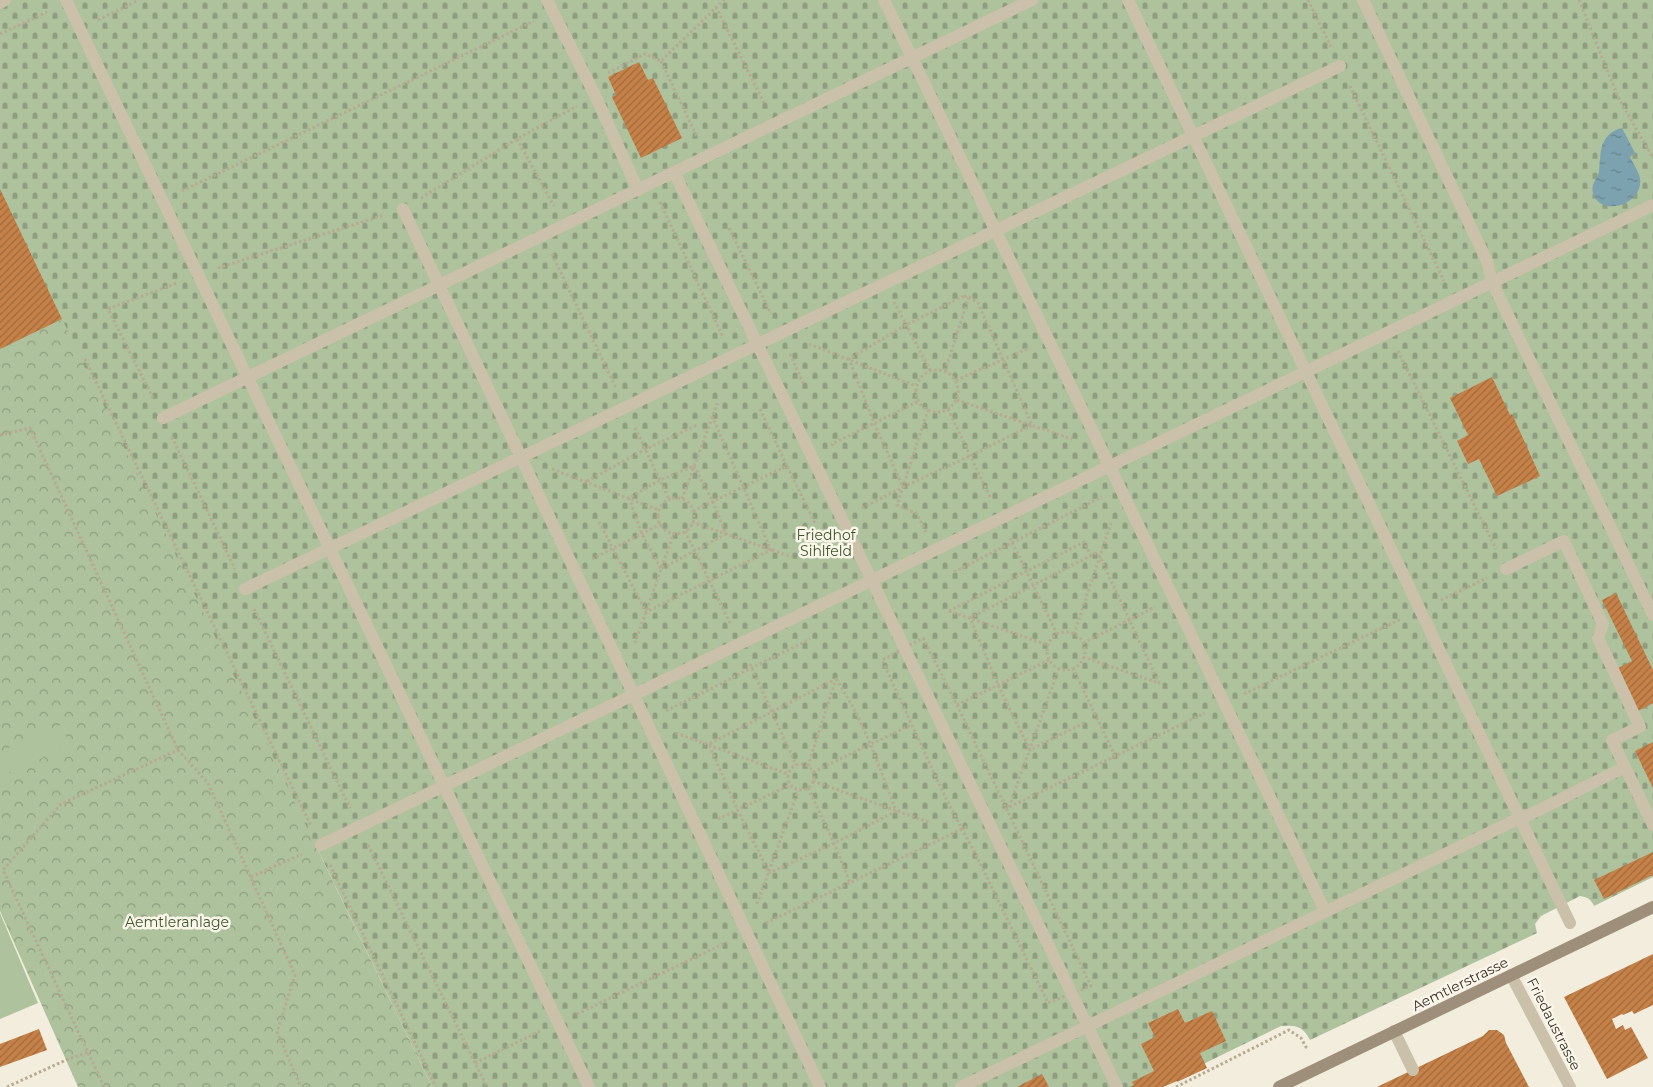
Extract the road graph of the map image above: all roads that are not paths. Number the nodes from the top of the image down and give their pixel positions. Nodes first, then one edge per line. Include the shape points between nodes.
1 (5, 0) edge
2 (547, 0) edge
3 (884, 0) edge
4 (1032, 0) edge
5 (1128, 0) edge
6 (1363, 0) edge
7 (66, 1) edge
8 (0, 3) edge
9 (912, 58) junction
10 (1340, 66) road end
11 (1193, 136) junction
12 (674, 172) junction
13 (638, 190) junction
14 (1653, 205) edge
15 (403, 209) road end
16 (996, 230) junction
17 (1492, 282) junction
18 (439, 285) junction
19 (757, 344) junction
20 (1307, 372) junction
21 (247, 377) junction
22 (163, 418) road end
23 (520, 457) junction
24 (1110, 467) junction
25 (329, 548) junction
26 (1506, 569) road end
27 (872, 581) junction
28 (245, 589) road end
29 (1653, 615) edge
30 (634, 695) junction
31 (1625, 767) junction
32 (444, 786) junction
33 (1520, 818) junction
34 (1653, 825) edge
35 (321, 846) road end
36 (1653, 907) edge
37 (1325, 911) junction
38 (1570, 923) dead end
39 (1511, 975) junction
40 (1087, 1026) junction
41 (1394, 1032) junction
42 (1413, 1070) dead end
43 (588, 1087) edge
44 (820, 1087) edge
45 (961, 1087) edge
46 (1117, 1087) edge
47 (1279, 1087) edge
48 (1570, 1087) edge

1 - 8 street
2 - 13 street
3 - 9 street
4 - 9 street
5 - 11 street
6 - 17 street via 1487,261
7 - 21 street
9 - 12 street
9 - 16 street
10 - 11 street
11 - 16 street
11 - 20 street
12 - 13 street
12 - 19 street
13 - 18 street
14 - 17 street
15 - 18 street
16 - 19 street
16 - 24 street
17 - 20 street
17 - 29 street
18 - 21 street
18 - 23 street
19 - 23 street
19 - 27 street
20 - 24 street
20 - 33 street
21 - 22 street
21 - 25 street
23 - 25 street
23 - 30 street
24 - 27 street
24 - 37 street
25 - 28 street
25 - 32 street
26 - 31 street via 1564,541 1603,624 1598,638 1640,726 1612,740
27 - 30 street
27 - 40 street
30 - 32 street
30 - 44 street
31 - 33 street
31 - 34 street
32 - 35 street
32 - 43 street
33 - 37 street
33 - 38 street
36 - 39 street, Aemtlerstrasse
37 - 40 street
39 - 41 street, Aemtlerstrasse
39 - 48 street, Friedaustrasse
40 - 45 street
40 - 46 street
41 - 42 street
41 - 47 street, Aemtlerstrasse

